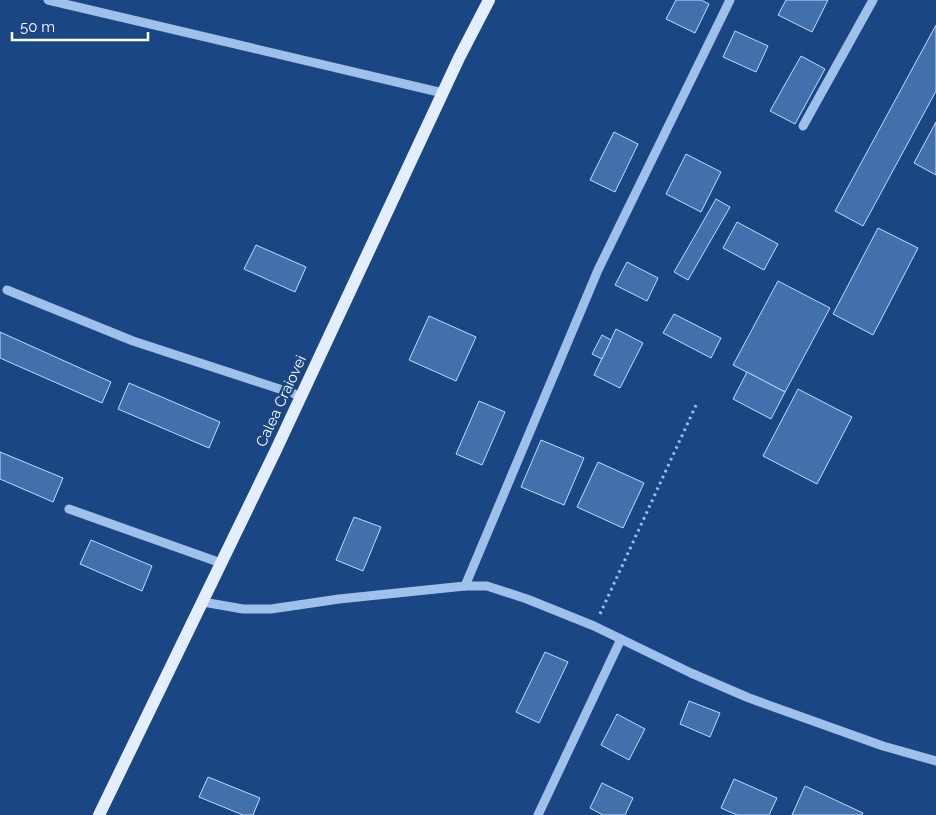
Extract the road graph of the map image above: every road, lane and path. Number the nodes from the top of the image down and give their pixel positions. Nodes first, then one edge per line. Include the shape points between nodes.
1 (48, 0) edge
2 (489, 0) edge
3 (730, 0) edge
4 (873, 0) edge
5 (443, 93) junction
6 (803, 126) dead end
7 (8, 290) dead end
8 (301, 396) junction
9 (697, 403) dead end
10 (69, 509) dead end
11 (221, 564) junction
12 (465, 586) junction
13 (202, 602) junction
14 (594, 626) junction
15 (621, 639) junction
16 (936, 762) edge
17 (99, 815) edge
18 (538, 815) edge

1 - 5 street
2 - 5 main road, Calea Craiovei
3 - 12 street via 598,270
4 - 6 street
5 - 8 main road, Calea Craiovei
7 - 8 street via 133,341
8 - 11 main road, Calea Craiovei
9 - 14 path
10 - 11 street
11 - 13 main road, Calea Craiovei
12 - 13 street via 271,609 243,609
12 - 14 street via 487,586 527,598
13 - 17 main road, Calea Craiovei
14 - 15 street
15 - 16 street via 749,698
15 - 18 street

